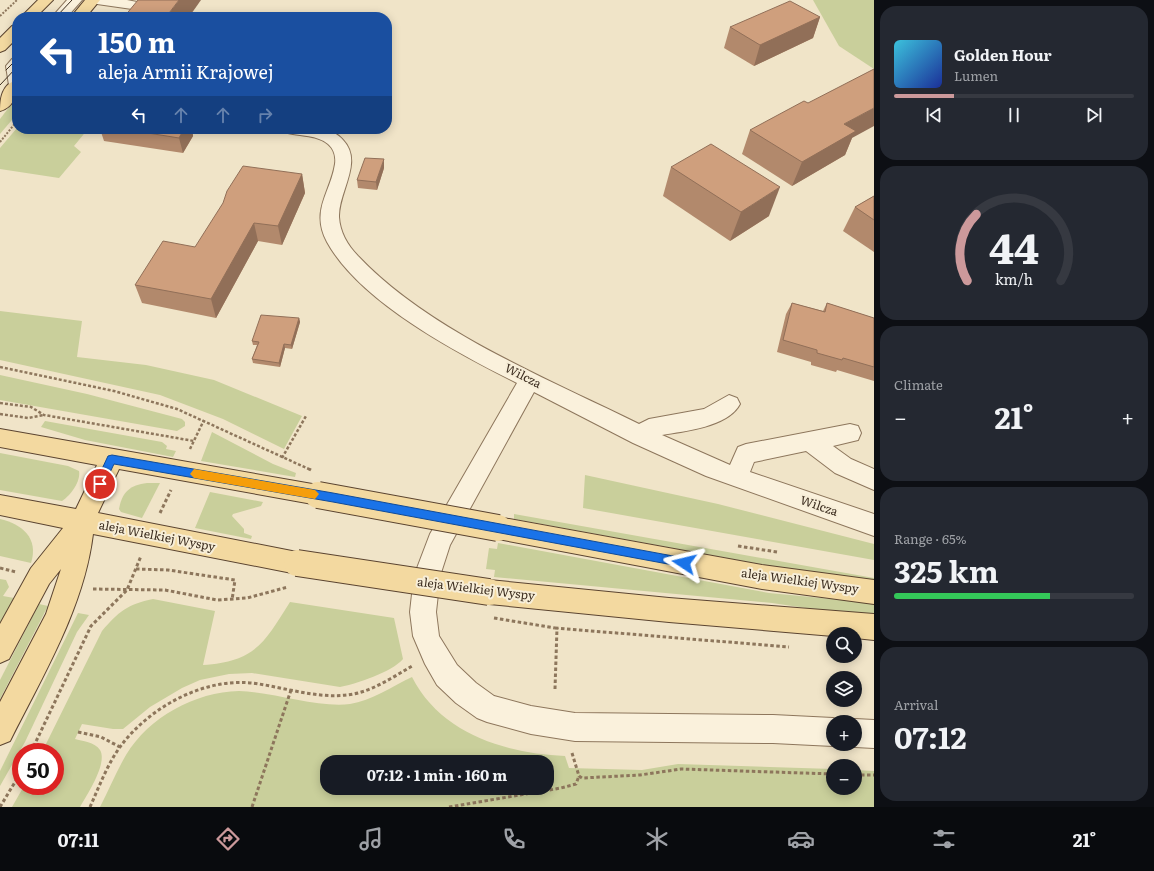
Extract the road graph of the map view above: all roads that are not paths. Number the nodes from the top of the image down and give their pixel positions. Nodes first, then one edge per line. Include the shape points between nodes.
1 (46, 0) edge
2 (75, 0) edge
3 (94, 0) edge
4 (97, 0) edge
5 (134, 2) edge
6 (33, 12) edge
7 (64, 12) edge
8 (83, 12) edge
9 (126, 12) edge
10 (12, 28) edge
11 (12, 34) edge
12 (0, 36) edge
13 (0, 47) edge
14 (0, 82) edge
15 (12, 84) edge
16 (12, 91) edge
17 (0, 106) edge
18 (323, 134) edge
19 (530, 380) junction
20 (729, 404) dead end
21 (850, 433) dead end
22 (641, 436) junction
23 (0, 438) edge
24 (811, 442) junction
25 (112, 459) junction
26 (736, 477) junction
27 (874, 480) edge
28 (0, 505) edge
29 (82, 522) junction
30 (874, 525) edge
31 (874, 592) edge
32 (874, 627) edge
33 (0, 650) edge
34 (0, 731) edge
35 (826, 732) edge
36 (862, 733) edge
37 (874, 734) edge

1 - 6 main road
2 - 7 street
3 - 8 main road
4 - 5 street
5 - 9 street
10 - 12 main road
11 - 13 main road
14 - 15 street
16 - 17 main road
18 - 19 street, Wilcza via 334,140 342,149 344,163 334,193 330,220 335,239 349,258 389,296 424,321 463,345
19 - 22 street, Wilcza
19 - 35 street via 439,542 427,576 423,612 426,636 447,675 487,708 531,720 575,727
20 - 22 street via 710,416 649,428
21 - 24 street
22 - 26 street, Wilcza
23 - 25 main road, aleja Wielkiej Wyspy
24 - 26 street via 746,454
24 - 27 street via 843,466
25 - 29 main road
25 - 31 main road, aleja Wielkiej Wyspy, bridge via 318,483 498,528 762,577
26 - 30 street, Wilcza
28 - 29 main road, aleja Wielkiej Wyspy
29 - 32 main road, aleja Wielkiej Wyspy, bridge via 297,563 489,592
29 - 33 main road via 40,576
29 - 34 main road via 78,554 58,618
36 - 37 street

